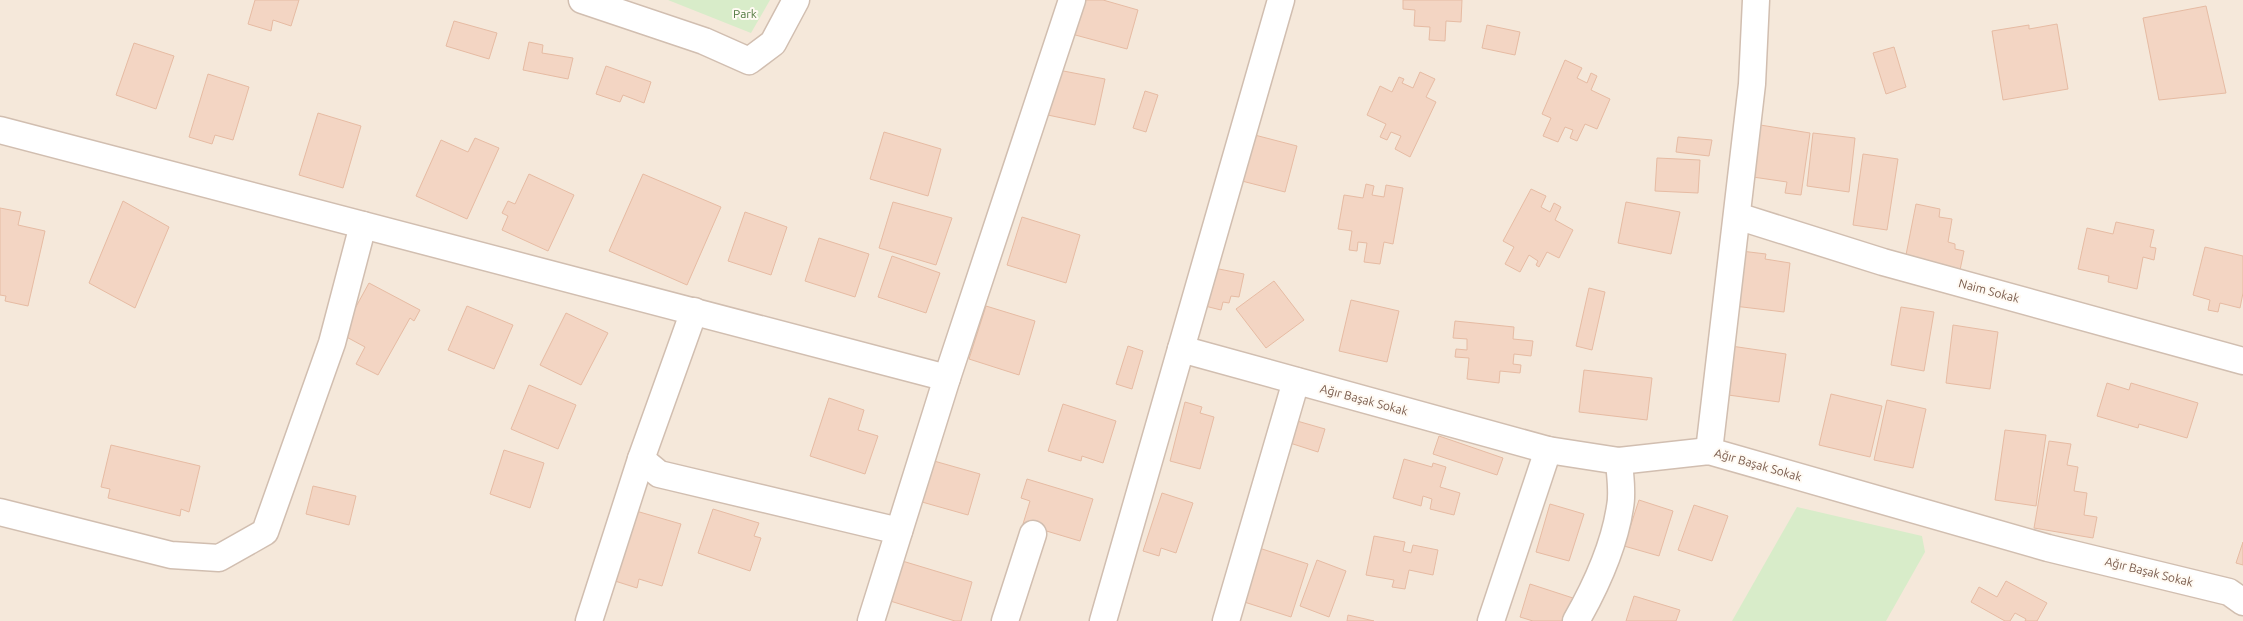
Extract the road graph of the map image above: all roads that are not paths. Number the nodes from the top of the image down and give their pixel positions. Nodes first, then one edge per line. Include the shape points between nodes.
1 (582, 0) edge
2 (796, 0) edge
3 (1072, 0) edge
4 (1281, 0) edge
5 (1756, 0) edge
6 (0, 130) edge
7 (1736, 216) junction
8 (363, 225) junction
9 (694, 312) junction
10 (1181, 349) junction
11 (2243, 361) edge
12 (947, 378) junction
13 (1296, 381) junction
14 (1548, 450) junction
15 (1709, 451) junction
16 (641, 459) junction
17 (1619, 461) junction
18 (0, 512) edge
19 (899, 532) junction
20 (1033, 534) dead end
21 (2243, 602) edge
22 (589, 621) edge
23 (871, 621) edge
24 (1005, 621) edge
25 (1103, 621) edge
26 (1226, 621) edge
27 (1491, 621) edge
28 (1576, 621) edge

1 - 2 street via 704,41 749,61 772,43
3 - 12 street
4 - 10 street
5 - 7 street via 1752,84
6 - 8 street
7 - 11 street, Naim Sokak via 1883,262
7 - 15 street
8 - 9 street
8 - 18 street via 332,343 265,532 219,558 171,555
9 - 12 street
9 - 16 street
10 - 13 street, Ağır Başak Sokak
10 - 25 street
12 - 19 street
13 - 14 street, Ağır Başak Sokak
13 - 26 street
14 - 17 street, Ağır Başak Sokak
14 - 27 street
15 - 17 street, Ağır Başak Sokak
15 - 21 street, Ağır Başak Sokak via 2048,548 2229,592
16 - 19 street via 659,474
16 - 22 street
17 - 28 street via 1621,506 1593,592
19 - 23 street
20 - 24 street

